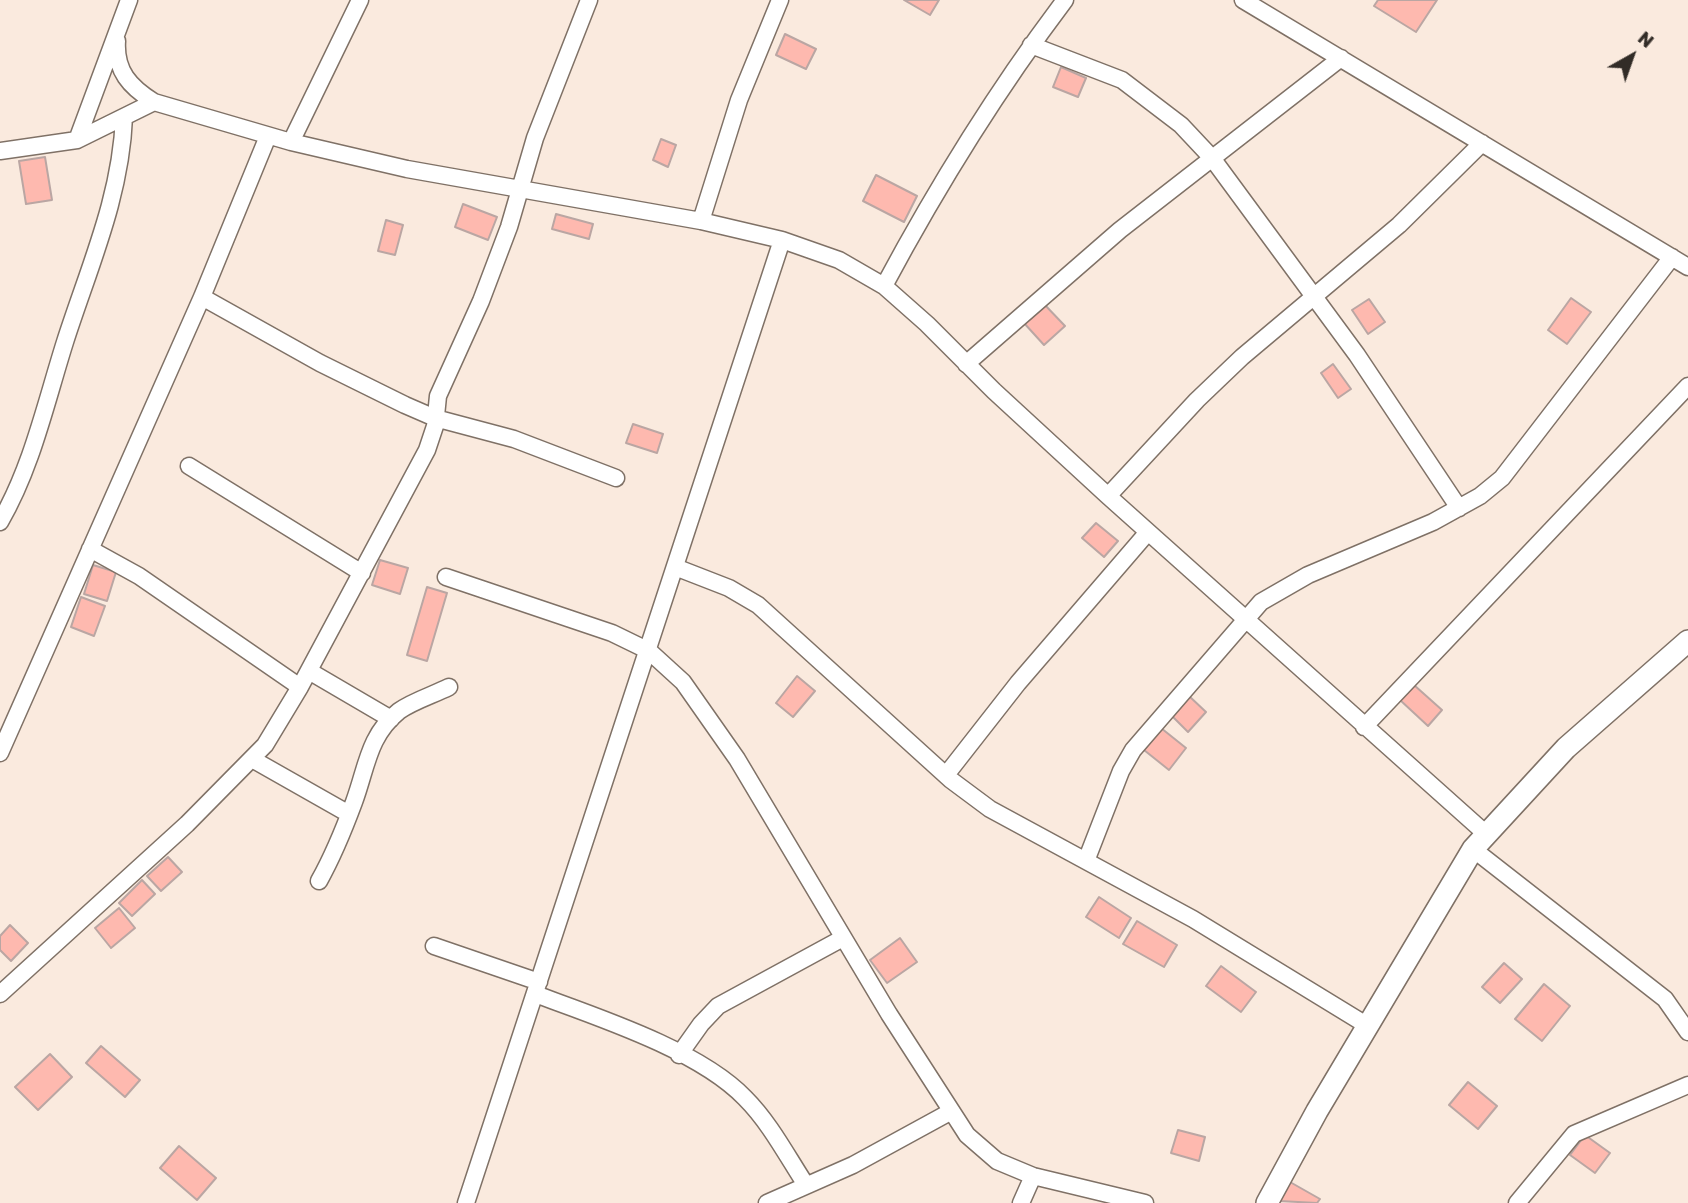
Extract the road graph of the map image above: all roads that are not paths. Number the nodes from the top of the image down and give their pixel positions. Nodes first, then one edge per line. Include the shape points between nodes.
1 (129, 0) edge
2 (360, 0) edge
3 (589, 0) edge
4 (780, 0) edge
5 (1065, 0) edge
6 (1243, 0) edge
7 (118, 32) junction
8 (1031, 45) junction
9 (1341, 58) junction
10 (154, 102) junction
11 (124, 117) junction
12 (268, 136) junction
13 (77, 140) junction
14 (290, 142) junction
15 (1482, 143) junction
16 (0, 151) edge
17 (1212, 158) junction
18 (519, 189) junction
19 (701, 221) junction
20 (782, 240) junction
21 (1672, 257) junction
22 (1688, 267) edge
23 (884, 286) junction
24 (202, 297) junction
25 (1316, 297) junction
26 (966, 364) junction
27 (1688, 386) edge
28 (435, 418) junction
29 (189, 466) dead end
30 (616, 478) dead end
31 (1108, 496) junction
32 (1459, 508) junction
33 (0, 522) edge
34 (1148, 532) junction
35 (90, 549) junction
36 (675, 567) junction
37 (362, 573) junction
38 (446, 577) dead end
39 (1245, 618) junction
40 (1688, 640) edge
41 (649, 651) junction
42 (309, 671) junction
43 (300, 687) junction
44 (449, 687) dead end
45 (391, 719) junction
46 (1364, 727) junction
47 (0, 753) edge
48 (253, 759) junction
49 (946, 775) junction
50 (349, 814) junction
51 (1479, 841) junction
52 (1086, 861) junction
53 (319, 881) dead end
54 (843, 937) junction
55 (434, 946) dead end
56 (537, 988) junction
57 (0, 994) edge
58 (1368, 1026) junction
59 (1688, 1032) edge
60 (679, 1055) junction
61 (1688, 1084) edge
62 (950, 1112) junction
63 (1033, 1177) junction
64 (806, 1185) junction
65 (466, 1203) edge
66 (767, 1203) edge
67 (1021, 1203) edge
68 (1145, 1203) edge
69 (1267, 1203) edge
70 (1517, 1203) edge

1 - 7 street
2 - 14 street
3 - 18 street
4 - 19 street via 735,112
5 - 8 street
6 - 9 street
7 - 10 street via 118,64 124,77
7 - 13 street
8 - 17 street via 1122,80 1181,125
8 - 23 street via 913,231
9 - 15 street
9 - 17 street
10 - 11 street
10 - 12 street
11 - 13 street
11 - 33 street via 116,187 98,247 30,453
12 - 14 street
12 - 24 street
13 - 16 street
14 - 18 street
15 - 21 street
15 - 25 street
17 - 25 street
17 - 26 street via 1120,230
18 - 19 street
18 - 28 street via 481,301 438,396
19 - 20 street
20 - 23 street via 839,260
20 - 36 street
21 - 22 street
21 - 32 street via 1502,478
23 - 26 street
24 - 28 street via 320,363
24 - 35 street
25 - 31 street via 1197,400
25 - 32 street
26 - 31 street
27 - 46 street
28 - 30 street via 514,439
28 - 37 street via 427,450
29 - 37 street
31 - 34 street
32 - 39 street via 1276,591
34 - 39 street
34 - 49 street
35 - 43 street via 139,576
35 - 47 street
36 - 41 street
36 - 49 street via 758,605
37 - 42 street
38 - 41 street via 612,633
39 - 46 street
39 - 52 street via 1133,750
40 - 51 main road via 1566,748
41 - 54 street via 683,681 706,711
41 - 56 street
42 - 43 street
42 - 45 street
43 - 48 street
44 - 45 street via 400,710
45 - 50 street via 369,747
46 - 51 street
48 - 50 street
48 - 57 street
49 - 52 street via 990,809
50 - 53 street
51 - 58 main road
51 - 59 street via 1665,999
52 - 58 street via 1193,919
54 - 60 street via 718,1006
54 - 62 street
55 - 56 street
56 - 60 street
56 - 65 street
58 - 69 main road
60 - 64 street via 721,1077 744,1097
61 - 70 street via 1574,1134
62 - 63 street via 967,1135 997,1161
62 - 64 street
63 - 67 street
63 - 68 street
64 - 66 street

